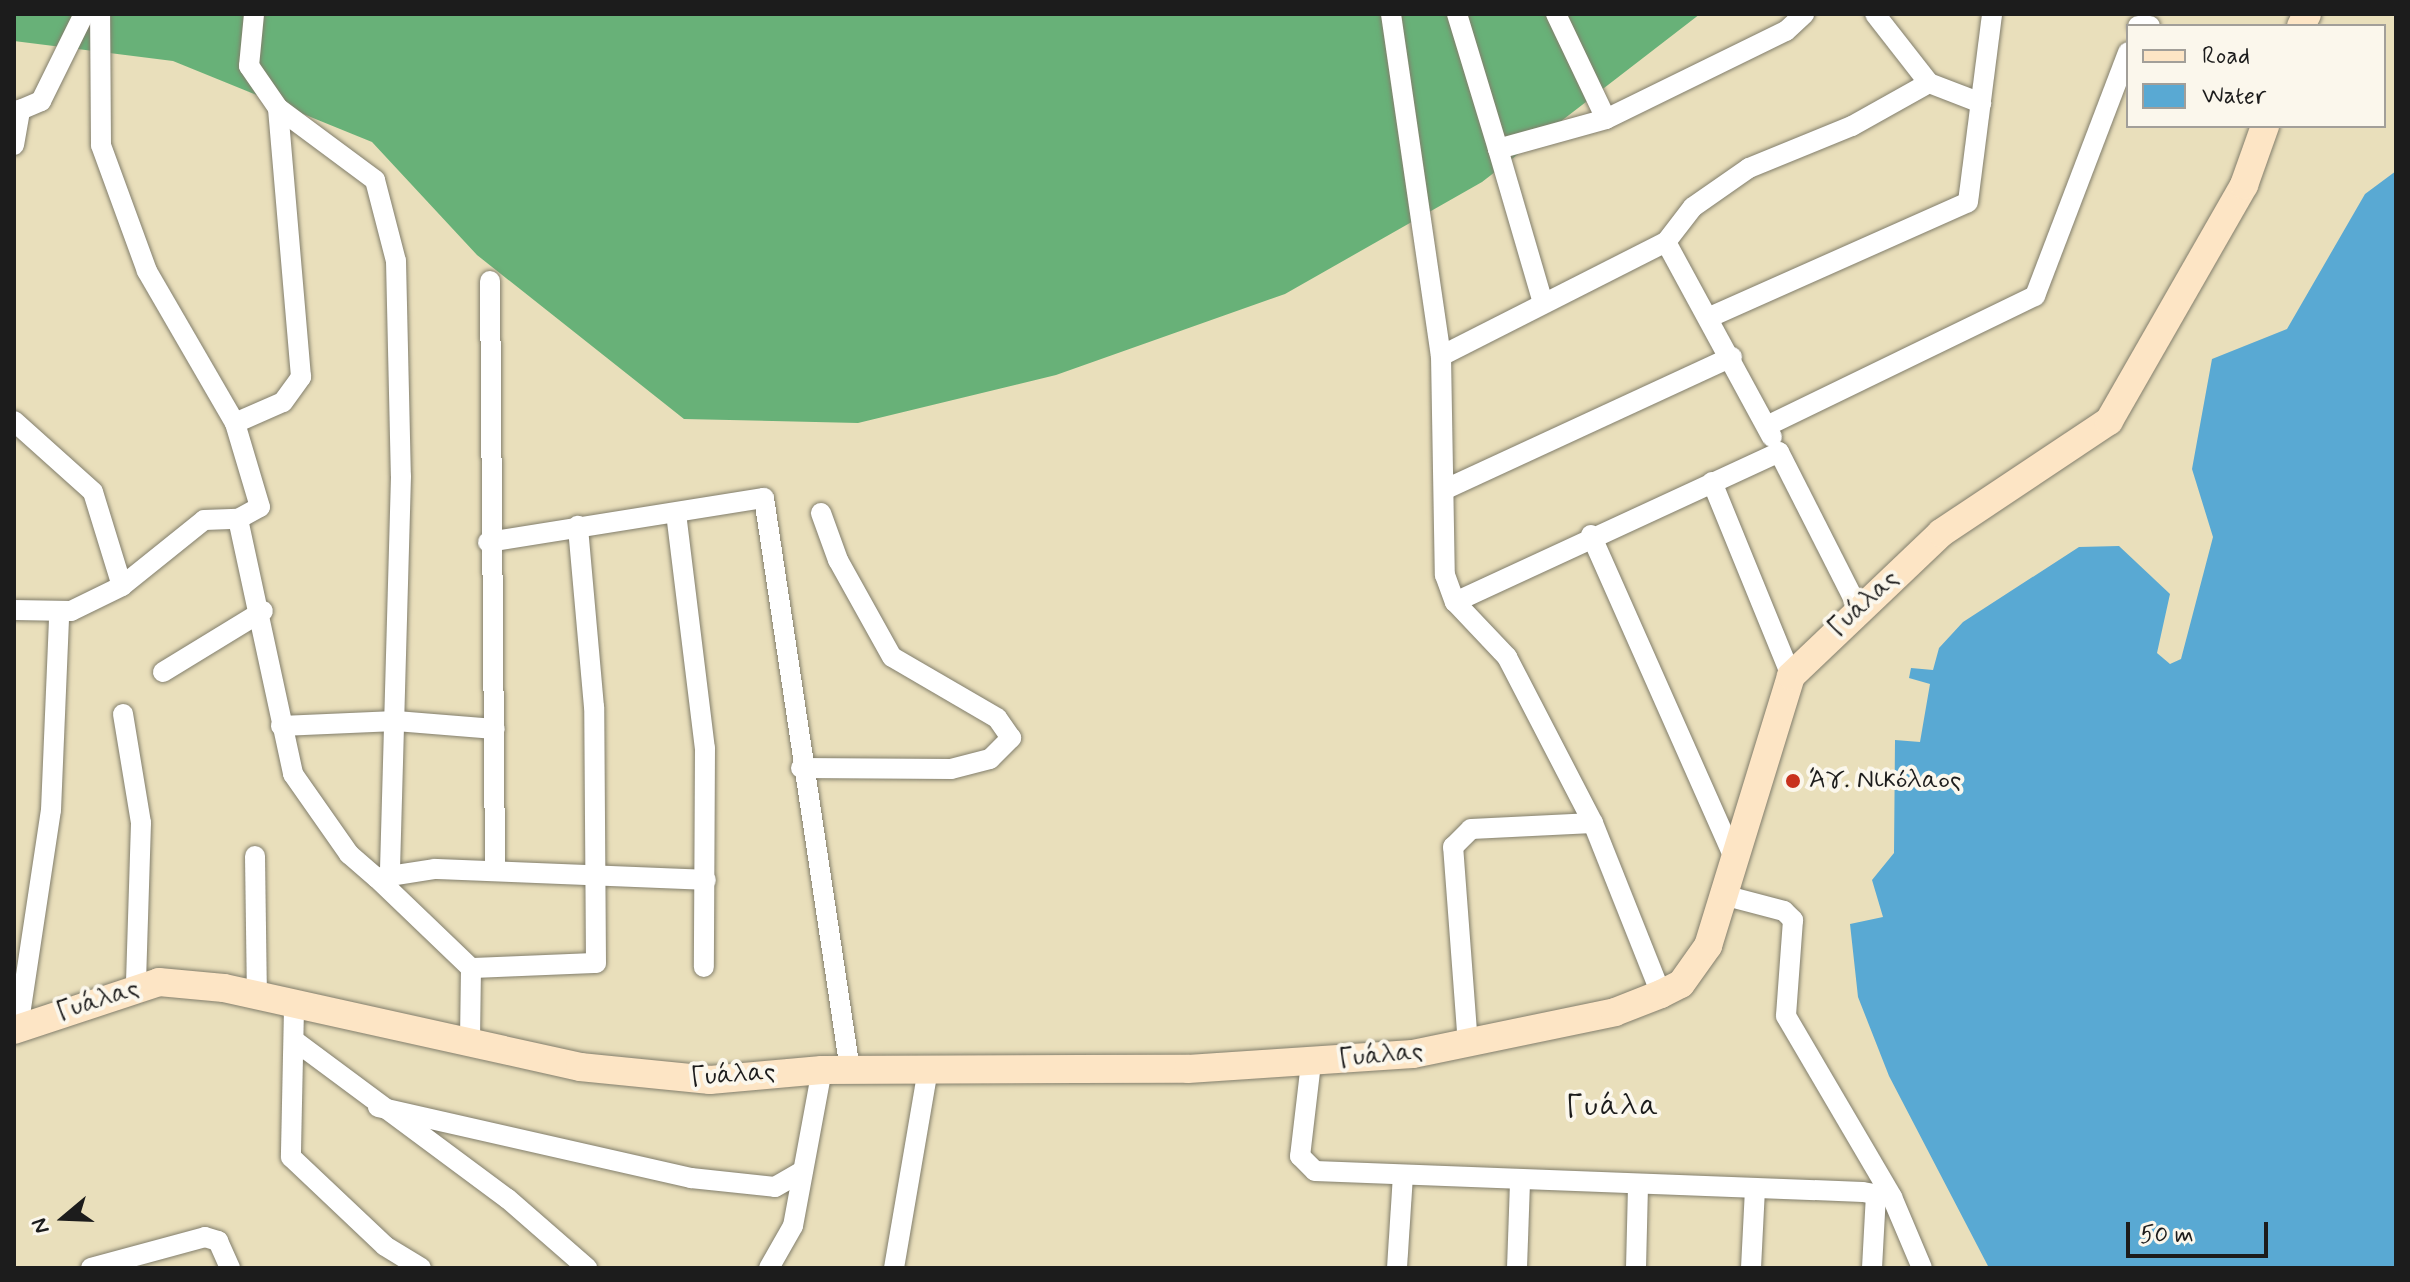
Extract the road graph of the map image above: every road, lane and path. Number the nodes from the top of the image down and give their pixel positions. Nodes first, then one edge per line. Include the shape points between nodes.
1 (84, 14) edge
2 (100, 14) edge
3 (254, 14) edge
4 (1391, 14) edge
5 (1457, 14) edge
6 (1556, 14) edge
7 (1804, 14) edge
8 (1875, 14) edge
9 (1992, 14) edge
10 (2126, 57) edge
11 (1929, 83) junction
12 (1981, 103) junction
13 (278, 108) junction
14 (17, 111) edge
15 (1606, 119) junction
16 (2264, 128) edge
17 (14, 145) edge
18 (1498, 149) junction
19 (1666, 242) junction
20 (490, 281) dead end
21 (1543, 303) junction
22 (1710, 317) junction
23 (1441, 356) junction
24 (1732, 357) junction
25 (14, 421) edge
26 (235, 423) junction
27 (1767, 426) junction
28 (1779, 452) junction
29 (1712, 482) junction
30 (1446, 489) junction
31 (676, 513) junction
32 (821, 513) dead end
33 (238, 519) junction
34 (578, 526) junction
35 (1591, 535) junction
36 (488, 542) junction
37 (122, 586) junction
38 (1455, 602) junction
39 (1858, 608) junction
40 (14, 610) edge
41 (263, 611) junction
42 (59, 616) junction
43 (163, 672) dead end
44 (1791, 676) junction
45 (123, 714) dead end
46 (396, 721) junction
47 (281, 726) junction
48 (495, 729) junction
49 (801, 768) junction
50 (1593, 823) junction
51 (255, 856) dead end
52 (1734, 857) junction
53 (495, 870) junction
54 (597, 874) junction
55 (383, 877) junction
56 (706, 880) junction
57 (1727, 896) junction
58 (704, 967) dead end
59 (471, 968) junction
60 (136, 986) junction
61 (1661, 994) junction
62 (257, 997) junction
63 (294, 1008) junction
64 (16, 1029) edge
65 (295, 1041) junction
66 (470, 1044) junction
67 (1468, 1045) junction
68 (1311, 1063) junction
69 (836, 1070) junction
70 (928, 1070) junction
71 (378, 1107) junction
72 (803, 1171) junction
73 (1403, 1175) junction
74 (1520, 1181) junction
75 (1638, 1185) junction
76 (1755, 1188) junction
77 (1884, 1196) junction
78 (91, 1268) edge
79 (230, 1268) edge
80 (421, 1268) edge
81 (587, 1268) edge
82 (769, 1268) edge
83 (894, 1268) edge
84 (1397, 1268) edge
85 (1517, 1268) edge
86 (1636, 1268) edge
87 (1751, 1268) edge
88 (1872, 1268) edge
89 (1922, 1268) edge

1 - 14 street via 41,101
2 - 26 street via 101,145 147,271
3 - 13 street via 249,66
4 - 23 street
5 - 18 street
6 - 15 street
7 - 15 street via 1786,31
8 - 11 street
9 - 12 street
10 - 27 street via 2062,209 2035,296
11 - 12 street
11 - 19 street via 1876,115 1749,168 1693,207
12 - 22 street via 1975,187 1958,211
13 - 26 street via 301,377 283,402
13 - 46 street via 361,166 384,197 396,261
14 - 17 street
15 - 18 street
16 - 39 street, Γυάλας via 2244,185 2109,421 1941,533
18 - 21 street
19 - 21 street
19 - 22 street
20 - 36 street
21 - 23 street
22 - 24 street
23 - 30 street
24 - 27 street
24 - 30 street
25 - 37 street via 93,492
26 - 33 street via 261,497 253,515
27 - 28 street
28 - 29 street
28 - 39 street
29 - 35 street
29 - 44 street
30 - 38 street via 1445,575
31 - 34 street
31 - 49 street via 764,498
31 - 56 street via 705,748
32 - 49 street via 838,560 892,657 997,718 1011,738 990,759 951,769
33 - 37 street via 204,520
33 - 41 street
34 - 36 street
34 - 54 street via 594,707
35 - 38 street
35 - 52 street
36 - 48 street
37 - 42 street
38 - 50 street via 1507,657
39 - 44 street, Γυάλας
40 - 42 street
41 - 43 street
41 - 47 street
42 - 64 street via 51,810
44 - 52 street, Γυάλας
45 - 60 street via 141,823
46 - 47 street
46 - 48 street
46 - 55 street
47 - 55 street via 293,774 349,854
48 - 53 street
49 - 69 street
50 - 61 street
50 - 67 street via 1471,829 1453,847
51 - 62 street
52 - 57 street, Γυάλας
53 - 54 street
53 - 55 street
54 - 56 street
54 - 59 street via 596,963
55 - 59 street
56 - 58 street
57 - 61 street, Γυάλας via 1695,969
57 - 77 street via 1784,911 1793,920 1786,1016
59 - 66 street
60 - 62 street, Γυάλας via 224,988
60 - 64 street, Γυάλας
61 - 67 street, Γυάλας
62 - 63 street, Γυάλας
63 - 65 street
63 - 66 street, Γυάλας
65 - 71 street
65 - 80 street via 288,1141 298,1170
66 - 69 street, Γυάλας via 670,1080
67 - 68 street, Γυάλας
68 - 70 street, Γυάλας
68 - 73 street via 1305,1166
69 - 70 street, Γυάλας
69 - 72 street
70 - 83 street
71 - 72 street via 691,1178 775,1187
71 - 81 street via 508,1199
72 - 82 street via 793,1226
73 - 74 street
73 - 84 street
74 - 75 street
74 - 85 street
75 - 76 street
75 - 86 street
76 - 77 street
76 - 87 street
77 - 88 street
77 - 89 street
78 - 79 street via 205,1237 218,1241

